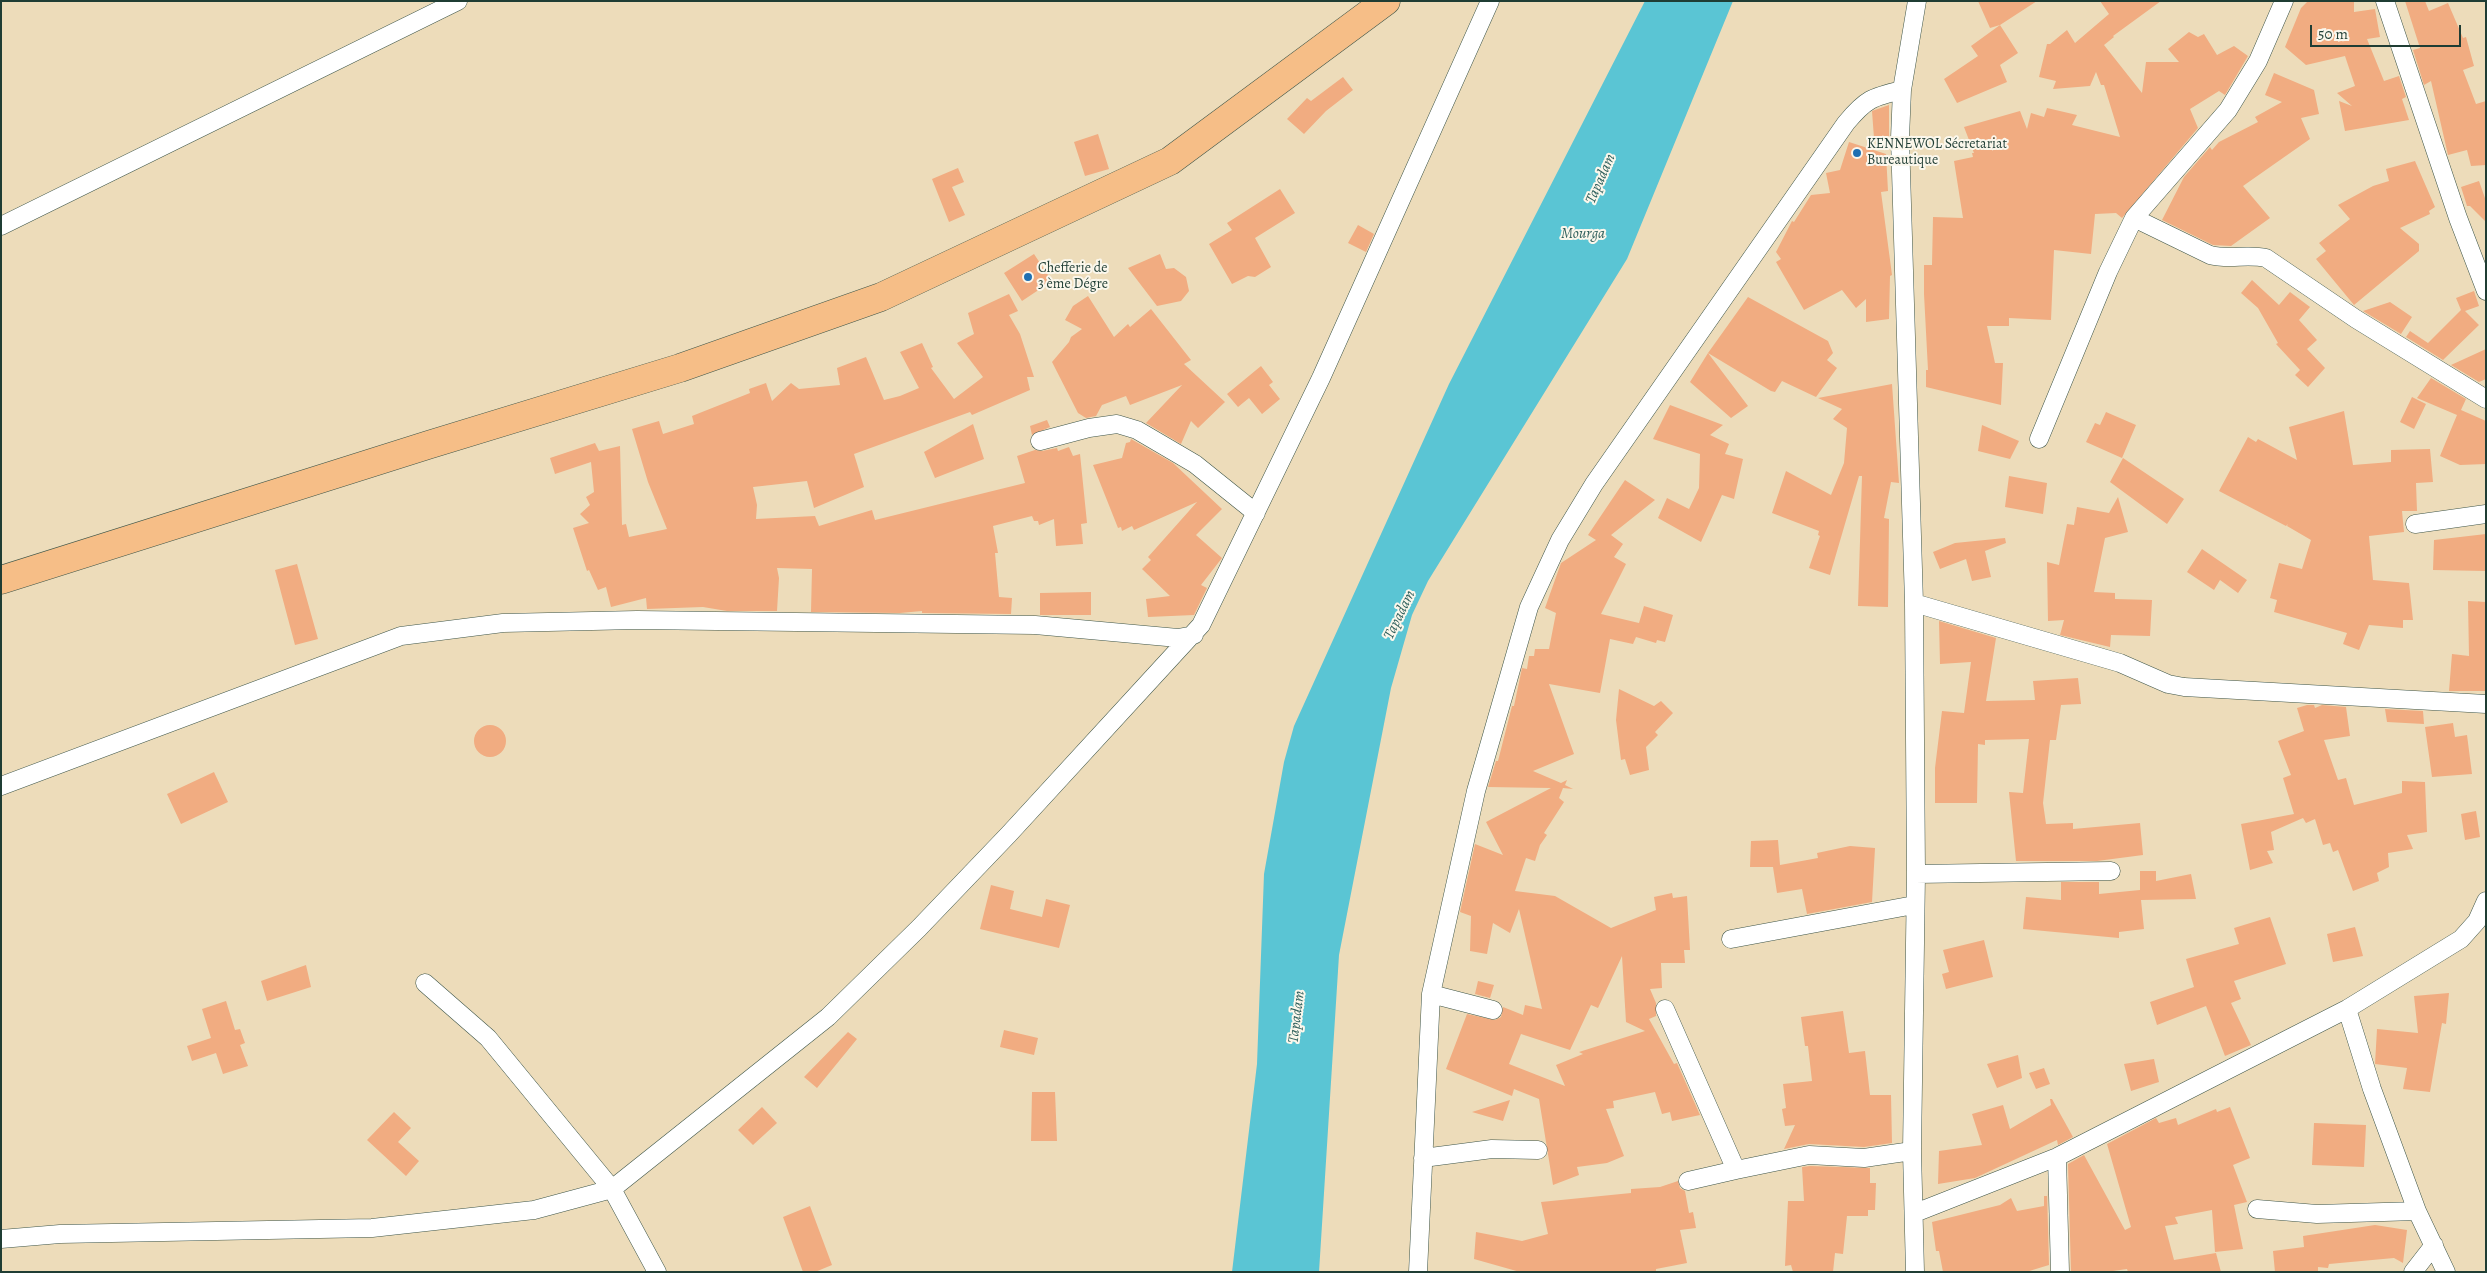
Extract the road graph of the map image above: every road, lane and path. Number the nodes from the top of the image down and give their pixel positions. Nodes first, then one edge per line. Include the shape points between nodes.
1 (458, 1) edge
2 (1386, 1) edge
3 (1490, 1) edge
4 (1917, 1) edge
5 (2284, 1) edge
6 (2386, 2) edge
7 (1902, 90) junction
8 (2134, 218) junction
9 (1, 226) edge
10 (2486, 291) edge
11 (2486, 399) edge
12 (2039, 439) dead end
13 (1040, 441) dead end
14 (1256, 513) junction
15 (2486, 514) edge
16 (2415, 524) dead end
17 (1, 580) edge
18 (1914, 603) junction
19 (1194, 635) junction
20 (2486, 704) edge
21 (1, 786) edge
22 (2111, 871) dead end
23 (1916, 874) junction
24 (2486, 901) edge
25 (1914, 905) junction
26 (1731, 939) dead end
27 (425, 984) dead end
28 (1431, 994) junction
29 (1665, 1009) dead end
30 (2347, 1009) junction
31 (1493, 1010) dead end
32 (1538, 1150) dead end
33 (1912, 1151) junction
34 (2057, 1157) junction
35 (1422, 1158) junction
36 (1736, 1170) junction
37 (1688, 1181) dead end
38 (612, 1189) junction
39 (2257, 1209) dead end
40 (2418, 1211) junction
41 (1914, 1213) junction
42 (1, 1239) edge
43 (2434, 1245) junction
44 (657, 1272) edge
45 (1418, 1272) edge
46 (1915, 1272) edge
47 (2060, 1272) edge
48 (2413, 1272) edge
49 (2446, 1272) edge

1 - 9 street
2 - 17 main road via 1170,160 881,297 680,368
3 - 14 street via 1321,378
4 - 7 street
5 - 8 street via 2258,61 2228,110
6 - 10 street via 2458,218
7 - 18 street via 1900,138
7 - 28 street via 1863,103 1846,122 1594,484 1560,540 1529,606 1476,790
8 - 11 street via 2210,255 2266,258 2356,320
8 - 12 street via 2108,272
13 - 14 street via 1118,424 1137,430 1195,464
14 - 19 street
15 - 16 street
18 - 20 street via 2120,662 2168,684 2184,687
18 - 23 street
19 - 21 street via 1178,638 1035,625 637,620 503,623 401,636
19 - 38 street via 932,915 828,1017
22 - 23 street
23 - 25 street
24 - 30 street via 2477,921 2461,939
25 - 26 street
25 - 33 street
27 - 38 street via 488,1038
28 - 31 street
28 - 35 street
29 - 36 street
30 - 34 street
30 - 40 street via 2372,1089
32 - 35 street via 1492,1149
33 - 36 street via 1864,1158 1809,1155
33 - 41 street
34 - 41 street
34 - 47 street
35 - 45 street
36 - 37 street
38 - 42 street via 534,1210 372,1228 60,1234
38 - 44 street
39 - 40 street via 2317,1214
40 - 43 street
41 - 46 street
43 - 48 street
43 - 49 street

